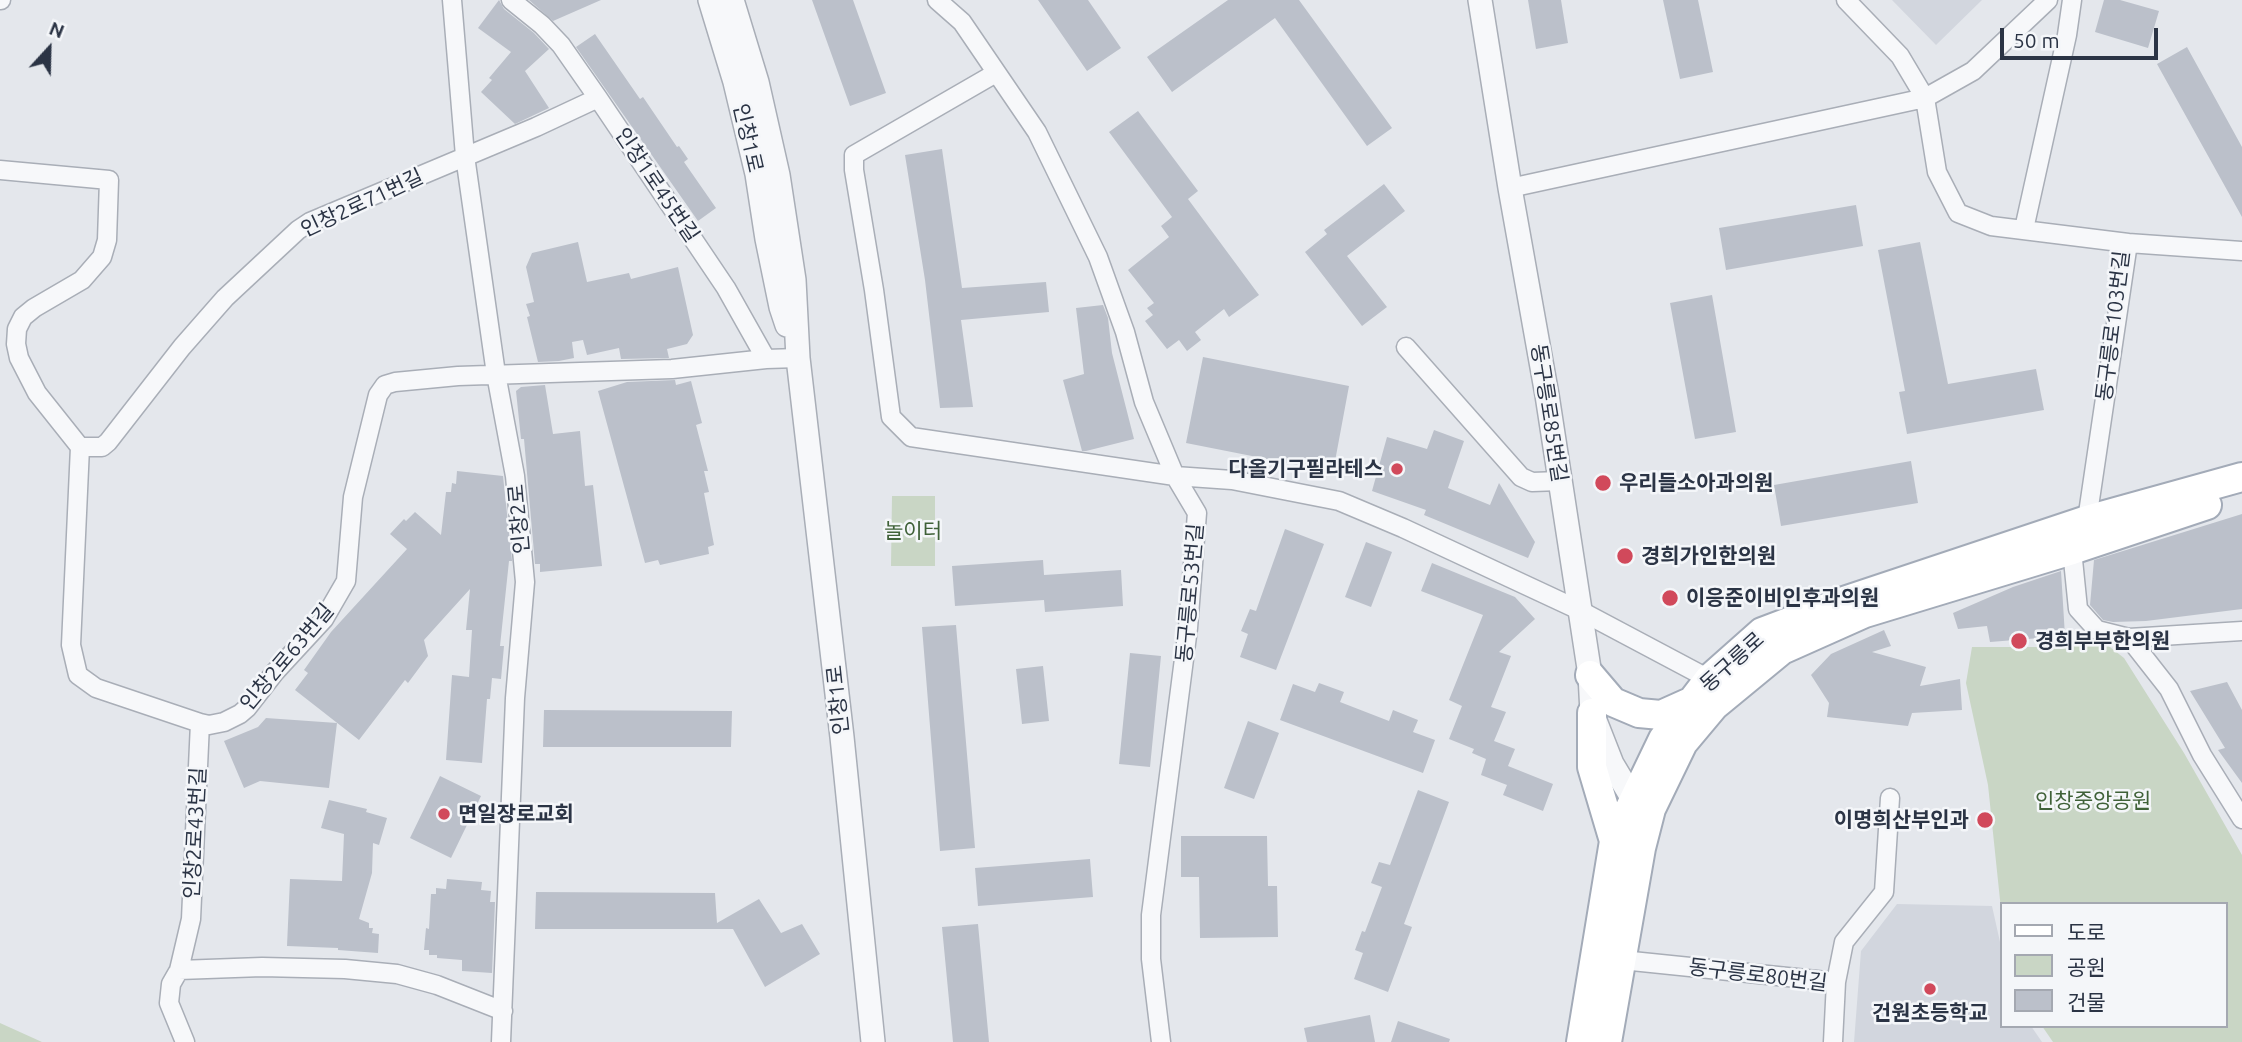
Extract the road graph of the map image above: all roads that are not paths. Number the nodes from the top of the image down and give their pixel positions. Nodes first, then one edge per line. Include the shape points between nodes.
1 (452, 0) edge
2 (512, 0) edge
3 (710, 0) edge
4 (732, 0) edge
5 (937, 0) edge
6 (1480, 0) edge
7 (1846, 0) edge
8 (2048, 0) edge
9 (2072, 0) edge
10 (996, 73) junction
11 (598, 98) junction
12 (1925, 99) junction
13 (465, 156) junction
14 (0, 170) edge
15 (1510, 188) junction
16 (2024, 229) junction
17 (2128, 243) junction
18 (2242, 250) edge
19 (1406, 346) dead end
20 (798, 358) junction
21 (766, 359) junction
22 (496, 374) junction
23 (80, 447) junction
24 (1175, 476) junction
25 (2242, 477) edge
26 (1560, 481) junction
27 (2242, 493) edge
28 (2087, 520) junction
29 (2072, 550) junction
30 (1579, 610) junction
31 (2242, 631) edge
32 (2129, 638) junction
33 (1590, 675) junction
34 (1709, 679) junction
35 (1690, 702) junction
36 (1592, 713) junction
37 (200, 723) junction
38 (1890, 798) dead end
39 (1642, 804) junction
40 (2242, 819) edge
41 (1614, 841) junction
42 (1622, 960) junction
43 (179, 970) junction
44 (1836, 982) junction
45 (503, 1011) junction
46 (185, 1042) edge
47 (501, 1042) edge
48 (873, 1042) edge
49 (1161, 1042) edge
50 (1581, 1042) edge
51 (1607, 1042) edge
52 (1833, 1042) edge

1 - 13 street, 인창2로
2 - 11 street, 인창1로45번길 via 561,45
3 - 20 street, 인창1로 via 735,82 781,307
4 - 20 street, 인창1로 via 778,175 794,280
5 - 10 street, 동구릉로53번길 via 962,22
6 - 15 street, 동구릉로85번길
7 - 12 street via 1900,56
8 - 12 street via 1973,71
9 - 16 street
10 - 24 street, 동구릉로53번길 via 1037,132 1098,257 1144,401
10 - 24 street via 854,155 891,417 911,437
11 - 13 street, 인창2로71번길
11 - 21 street, 인창1로45번길 via 726,288
12 - 15 street
12 - 16 street, 동구릉로103번길 via 1937,173 1958,213 1991,226
13 - 22 street, 인창2로
13 - 23 street, 인창2로71번길 via 298,230 225,298 108,442 92,449
14 - 23 street via 109,180 102,257 82,280 28,312 17,329 19,358 37,393
15 - 26 street, 동구릉로85번길
16 - 17 street, 동구릉로103번길
17 - 18 street
17 - 28 street, 동구릉로103번길
19 - 26 street via 1521,477 1532,482
20 - 21 street
20 - 48 street, 인창1로
21 - 22 street via 672,369
22 - 37 street, 인창2로63번길 via 395,382 381,389 353,497 346,581 324,619 247,708 224,722
22 - 45 street, 인창2로 via 515,476 526,593 515,698
23 - 37 street via 71,645 78,675 96,688
24 - 30 street via 1232,480 1339,501
24 - 49 street, 동구릉로53번길 via 1197,513 1188,628 1152,915 1151,959
25 - 28 main road, 동구릉로
26 - 30 street, 동구릉로85번길
27 - 29 main road, 동구릉로
28 - 34 main road, 동구릉로 via 1762,632
29 - 32 street via 2078,610 2097,630
29 - 39 main road, 동구릉로 via 1865,613 1782,650 1714,706
30 - 33 street, 동구릉로85번길
30 - 34 street
31 - 32 street
32 - 40 street via 2169,689 2202,755
33 - 35 main road via 1613,702 1639,713 1661,715
33 - 36 street, 동구릉로85번길
34 - 35 main road, 동구릉로
35 - 39 main road, 동구릉로 via 1663,739
36 - 39 street, 동구릉로85번길 via 1612,764
36 - 41 main road via 1591,767
37 - 43 street, 인창2로43번길 via 191,919
38 - 44 street via 1884,892 1844,942
39 - 41 main road, 동구릉로
39 - 42 main road, 동구릉로 via 1641,848
41 - 50 main road, 동구릉로
42 - 44 street, 동구릉로80번길
42 - 51 main road, 동구릉로
43 - 45 street via 262,967 397,974
43 - 46 street, 인창2로43번길 via 171,984 169,1003
44 - 52 street, 동구릉로80번길
45 - 47 street, 인창2로

